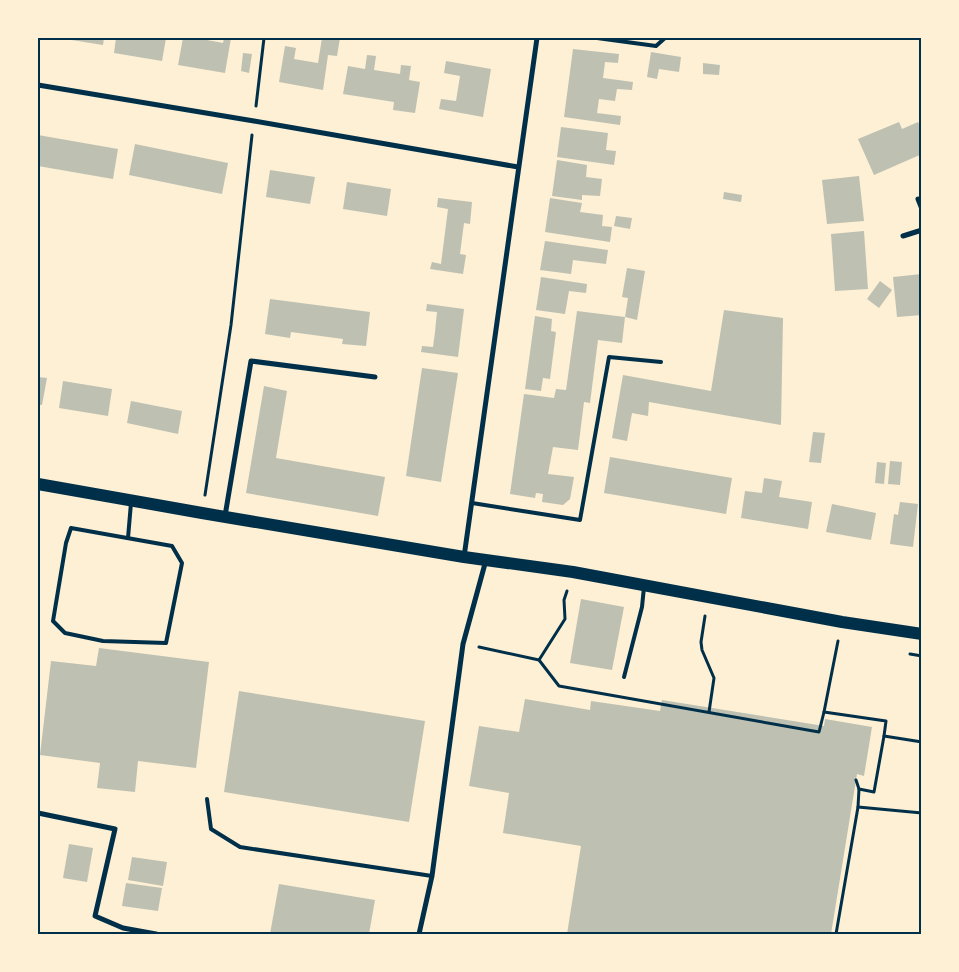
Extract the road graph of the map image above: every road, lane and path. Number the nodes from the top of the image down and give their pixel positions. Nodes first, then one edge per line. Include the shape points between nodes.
1 (264, 38) edge
2 (537, 38) edge
3 (597, 38) edge
4 (665, 38) edge
5 (38, 85) edge
6 (254, 121) junction
7 (518, 167) junction
8 (918, 199) dead end
9 (922, 209) edge
10 (922, 230) edge
11 (903, 236) dead end
12 (660, 362) dead end
13 (375, 377) dead end
14 (38, 484) edge
15 (131, 500) junction
16 (472, 503) junction
17 (202, 513) junction
18 (224, 517) junction
19 (128, 538) junction
20 (464, 557) junction
21 (487, 560) junction
22 (573, 572) junction
23 (644, 586) junction
24 (710, 598) junction
25 (842, 622) junction
26 (922, 634) edge
27 (463, 644) junction
28 (539, 660) junction
29 (624, 677) dead end
30 (709, 712) junction
31 (824, 712) junction
32 (884, 736) junction
33 (922, 742) edge
34 (856, 780) dead end
35 (859, 789) junction
36 (207, 799) dead end
37 (858, 807) junction
38 (38, 812) edge
39 (922, 813) edge
40 (432, 876) junction
41 (156, 934) edge
42 (419, 934) edge
43 (836, 934) edge

1 - 6 path
2 - 7 street
3 - 4 lane via 656,46
5 - 6 street
6 - 7 street
6 - 17 path via 231,326
7 - 16 street
8 - 9 street
10 - 11 street
12 - 16 lane via 609,357 580,520
13 - 18 street via 251,361
14 - 15 main road
15 - 17 main road
15 - 19 lane
16 - 20 street
17 - 18 main road
18 - 20 main road
19 - 19 lane via 172,546 182,563 166,643 103,641 65,633 53,621 71,528
20 - 21 main road
21 - 22 main road
21 - 27 street
22 - 23 main road
22 - 28 path via 564,600 564,619
23 - 24 main road
23 - 29 lane via 642,607
24 - 25 main road
24 - 30 path via 701,642 714,678
25 - 26 main road
25 - 31 path
27 - 28 path
27 - 40 street
28 - 30 path via 559,686
30 - 31 path via 819,732
31 - 32 path via 886,721
32 - 33 path
32 - 35 path via 874,792
34 - 35 path
35 - 37 path
36 - 40 lane via 210,829 240,847
37 - 39 path
37 - 43 path
38 - 41 street via 115,829 95,916 122,928
40 - 42 street

